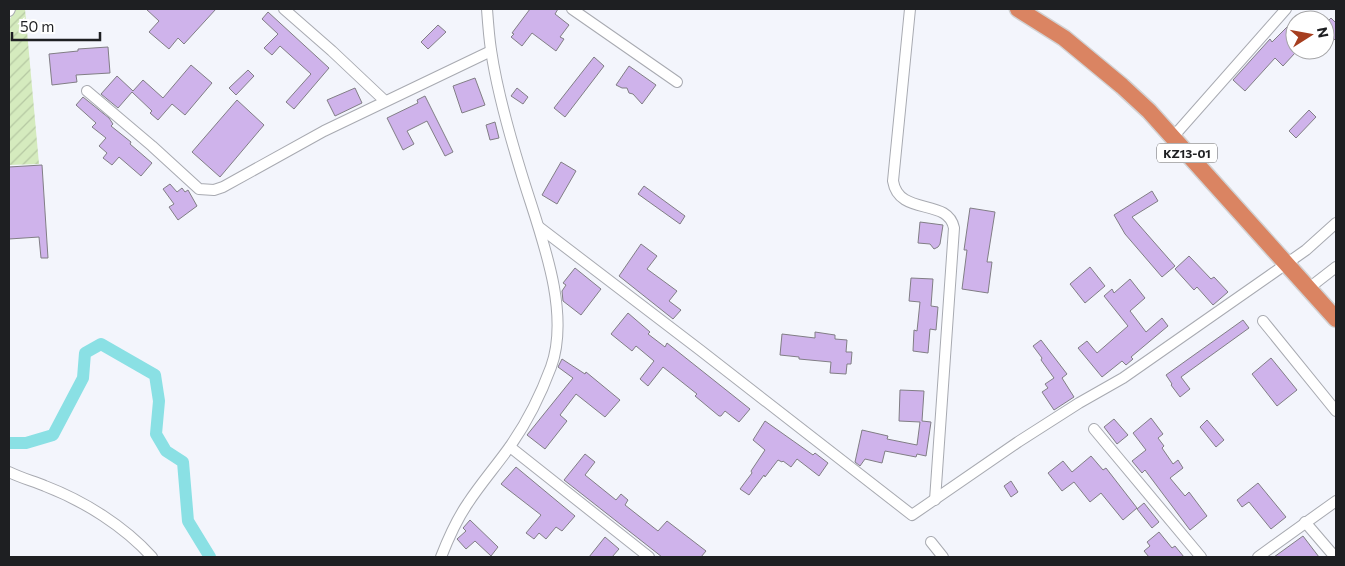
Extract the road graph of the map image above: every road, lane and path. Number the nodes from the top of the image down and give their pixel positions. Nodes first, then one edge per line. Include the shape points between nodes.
1 (284, 9) edge
2 (487, 9) edge
3 (572, 9) edge
4 (910, 9) edge
5 (1019, 9) edge
6 (1286, 9) edge
7 (491, 51) junction
8 (677, 82) dead end
9 (88, 91) dead end
10 (385, 101) junction
11 (1173, 137) junction
12 (1336, 223) edge
13 (539, 227) junction
14 (1287, 264) junction
15 (1336, 267) edge
16 (1309, 288) junction
17 (1336, 319) edge
18 (1263, 321) dead end
19 (1336, 410) edge
20 (1094, 429) dead end
21 (510, 447) junction
22 (9, 472) edge
23 (935, 500) junction
24 (1336, 501) edge
25 (1305, 522) junction
26 (932, 542) dead end
27 (152, 557) edge
28 (441, 557) edge
29 (649, 557) edge
30 (943, 557) edge
31 (1201, 557) edge
32 (1258, 557) edge
33 (1335, 557) edge

1 - 10 street
2 - 7 street
3 - 8 street
4 - 23 street via 894,186 898,195 910,203 945,214 952,220 954,228
5 - 11 highway, KZ13-01 via 1064,38 1149,111
6 - 11 street
7 - 10 street
7 - 13 street via 504,113
9 - 10 street via 199,189 207,190 223,187
11 - 14 highway, KZ13-01
12 - 14 street
13 - 21 street via 554,294 558,336 550,368
13 - 23 street via 912,515
14 - 16 highway, KZ13-01
14 - 23 street via 1123,378 1033,432
15 - 16 street
16 - 17 highway, KZ13-01
18 - 19 street
20 - 31 street
21 - 28 street via 467,503
21 - 29 street
22 - 27 street via 46,486 102,516 129,534
24 - 25 street
25 - 32 street
25 - 33 street
26 - 30 street

